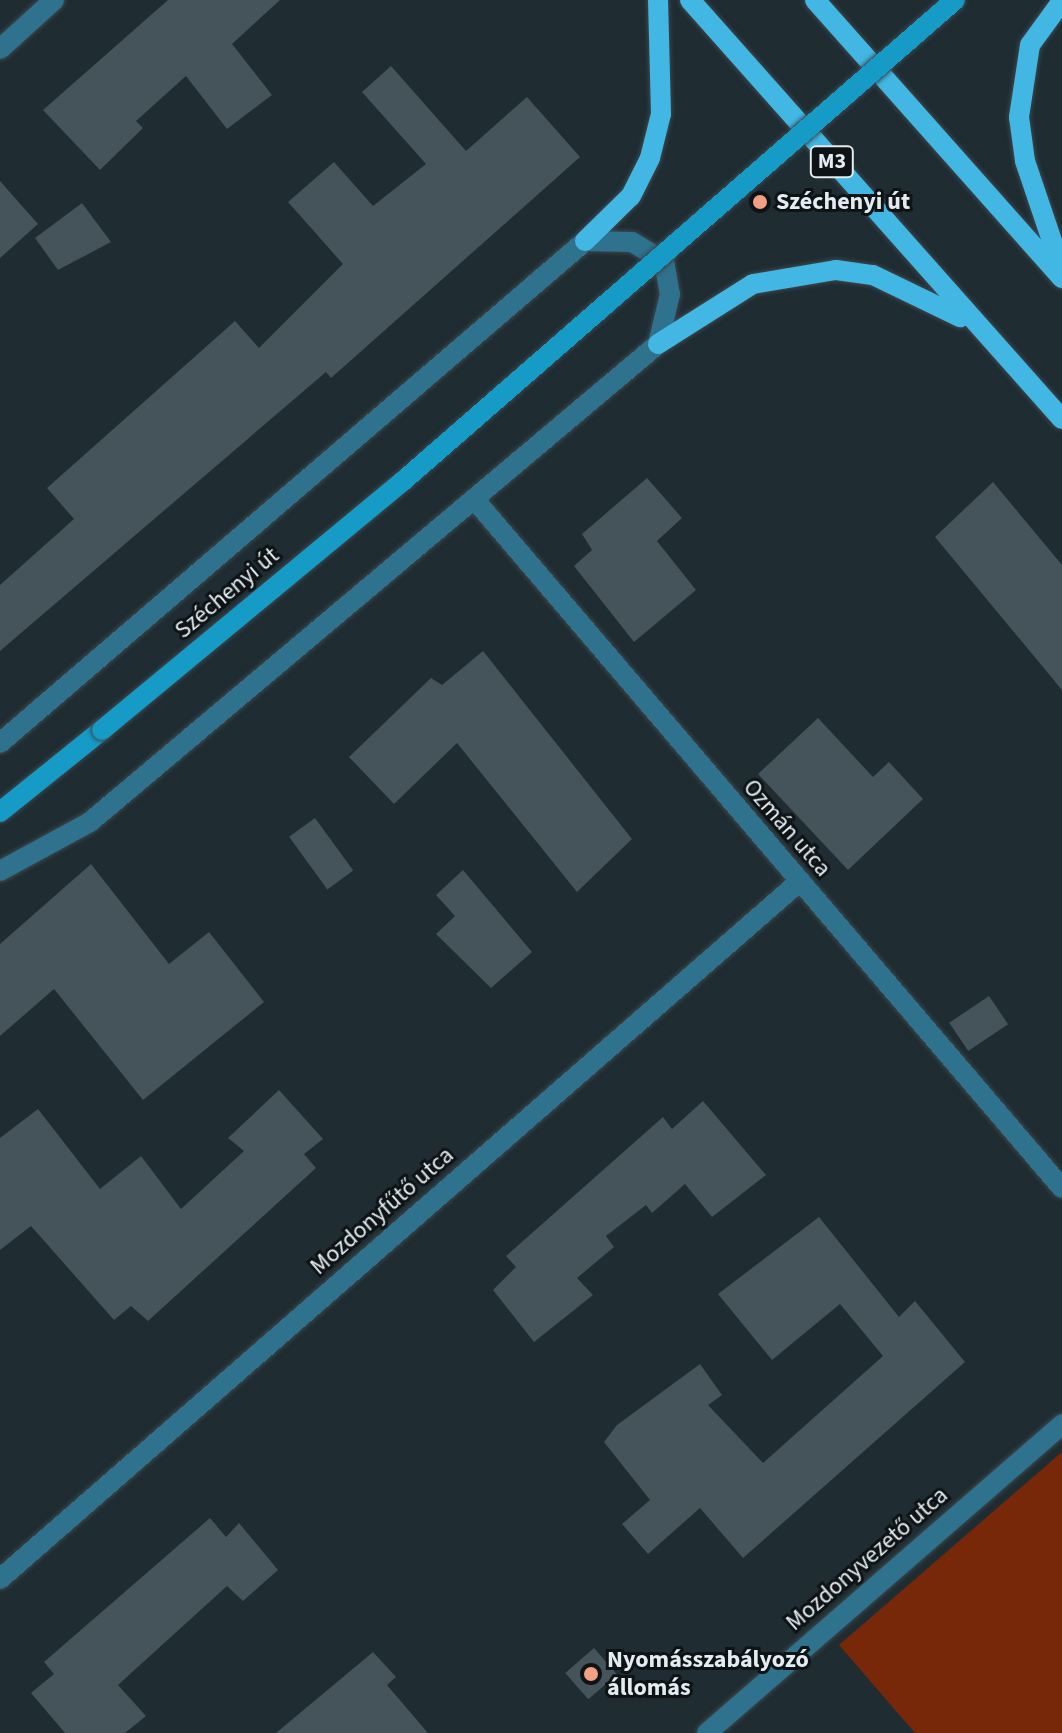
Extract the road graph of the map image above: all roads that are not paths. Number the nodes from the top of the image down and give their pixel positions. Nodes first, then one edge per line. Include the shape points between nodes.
1 (54, 0) edge
2 (658, 0) edge
3 (690, 0) edge
4 (815, 0) edge
5 (955, 0) edge
6 (1062, 1) edge
7 (0, 49) edge
8 (585, 241) junction
9 (1062, 270) edge
10 (1062, 278) edge
11 (974, 325) junction
12 (658, 344) junction
13 (1062, 419) edge
14 (475, 500) junction
15 (0, 743) edge
16 (0, 812) edge
17 (0, 871) edge
18 (799, 882) junction
19 (1062, 1188) edge
20 (1062, 1424) edge
21 (0, 1579) edge
22 (707, 1733) edge

1 - 7 street
2 - 8 main road via 661,114 650,158 631,196
3 - 11 main road, M3
4 - 10 main road
5 - 16 street, Széchenyi út, bridge via 403,481
6 - 9 main road via 1030,45 1019,117 1025,161
8 - 12 street via 632,242 664,261 670,294
8 - 15 street
11 - 12 main road via 873,275 836,270 753,284
11 - 13 main road, M3
12 - 14 street
14 - 17 street via 90,822
14 - 18 street, Ozmán utca
18 - 19 street, Ozmán utca
18 - 21 street, Mozdonyfűtő utca
20 - 22 street, Mozdonyvezető utca

